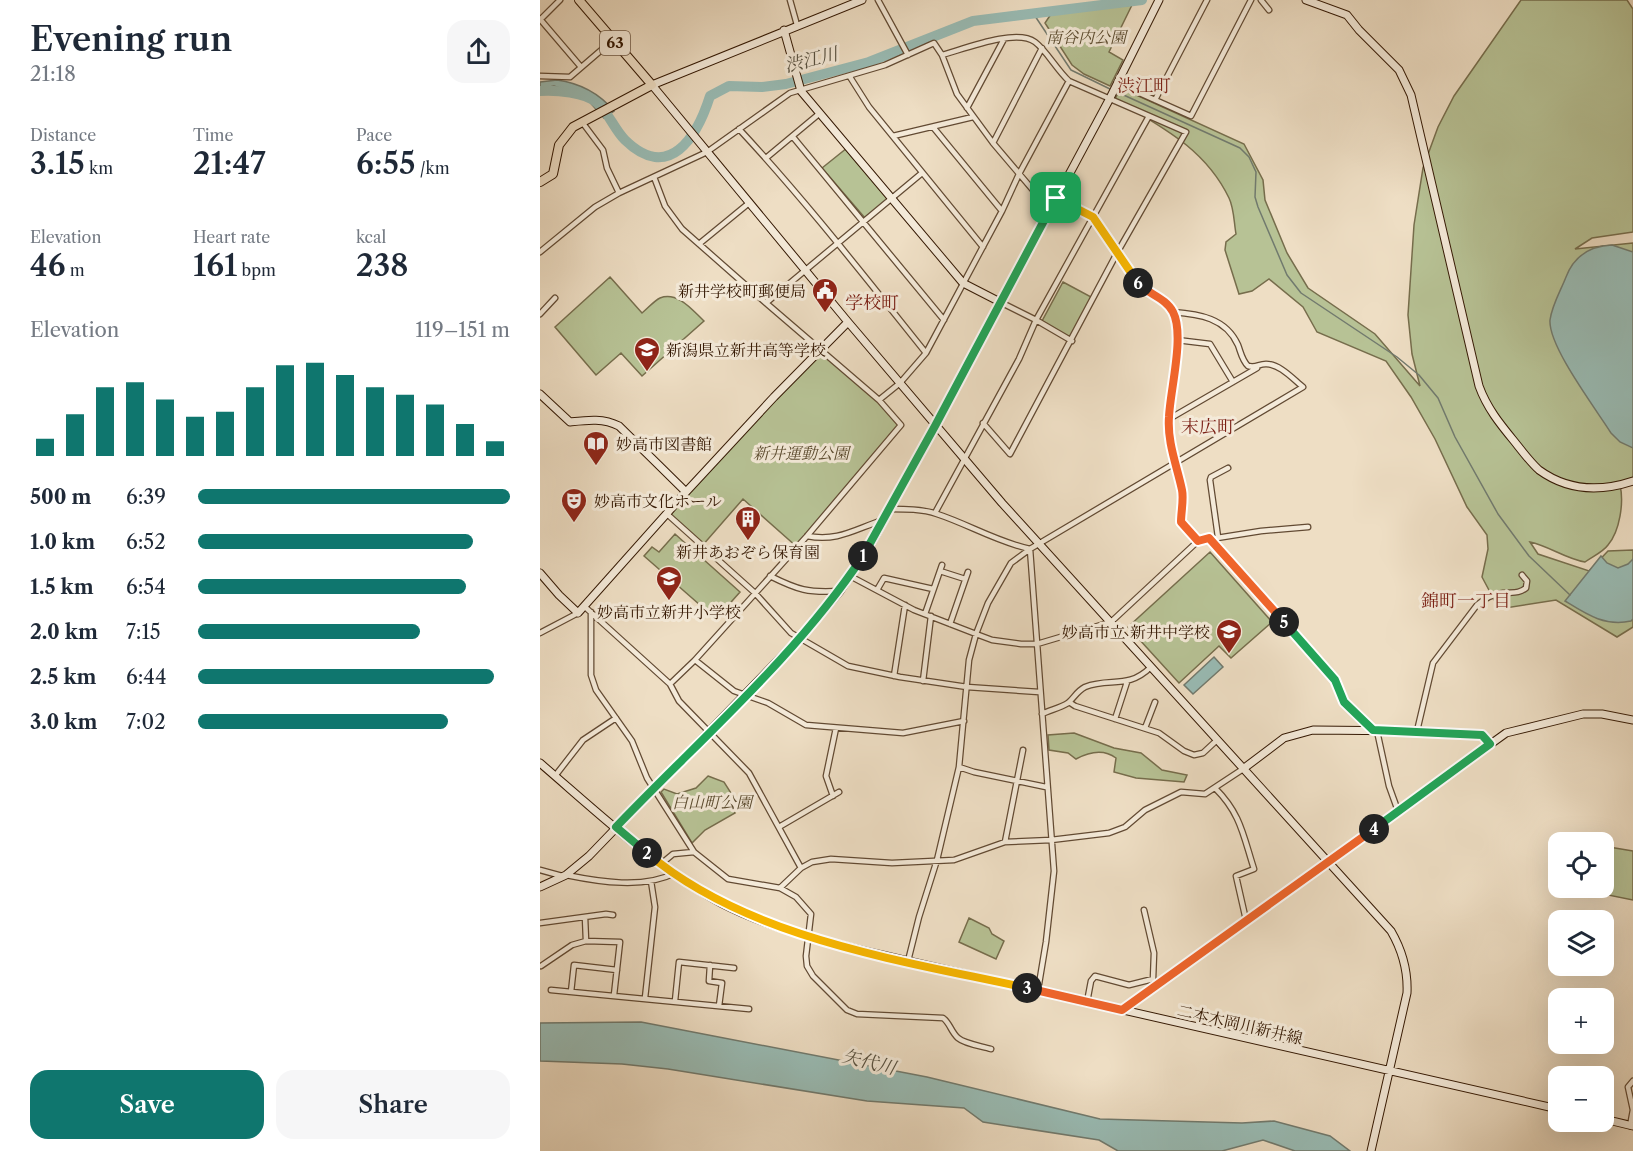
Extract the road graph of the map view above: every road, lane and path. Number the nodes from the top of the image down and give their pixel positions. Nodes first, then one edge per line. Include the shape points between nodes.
1 (560, 0) edge
2 (579, 0) edge
3 (790, 0) edge
4 (862, 0) edge
5 (878, 0) edge
6 (1159, 0) edge
7 (1207, 0) edge
8 (1251, 0) edge
9 (1261, 0) edge
10 (1306, 0) edge
11 (1269, 10) dead end
12 (540, 20) edge
13 (797, 25) junction
14 (784, 30) junction
15 (1004, 39) junction
16 (613, 40) junction
17 (1042, 48) junction
18 (908, 54) junction
19 (942, 55) junction
20 (581, 67) junction
21 (540, 76) edge
22 (850, 77) junction
23 (1069, 81) junction
24 (1117, 84) junction
25 (652, 85) junction
26 (800, 89) junction
27 (1110, 98) junction
28 (1155, 100) junction
29 (968, 108) junction
30 (820, 114) junction
31 (1149, 116) junction
32 (974, 117) junction
33 (582, 122) junction
34 (933, 127) junction
35 (739, 129) junction
36 (893, 136) junction
37 (793, 137) junction
38 (993, 143) junction
39 (707, 153) junction
40 (766, 158) junction
41 (922, 173) junction
42 (1019, 174) junction
43 (654, 177) junction
44 (540, 182) edge
45 (619, 193) junction
46 (893, 198) junction
47 (1056, 198) junction
48 (749, 203) junction
49 (1002, 211) junction
50 (1093, 217) junction
51 (865, 222) junction
52 (699, 244) junction
53 (838, 244) junction
54 (983, 247) junction
55 (540, 252) edge
56 (1117, 253) junction
57 (806, 271) junction
58 (963, 283) junction
59 (555, 298) dead end
60 (1000, 302) junction
61 (765, 303) junction
62 (1173, 312) junction
63 (540, 314) edge
64 (944, 320) junction
65 (1036, 320) junction
66 (848, 322) junction
67 (1177, 340) junction
68 (1072, 341) junction
69 (822, 350) junction
70 (926, 353) junction
71 (1257, 368) junction
72 (1233, 382) junction
73 (900, 383) junction
74 (540, 394) edge
75 (879, 400) junction
76 (1168, 419) junction
77 (983, 423) junction
78 (935, 426) junction
79 (964, 458) junction
80 (1174, 464) junction
81 (1228, 468) dead end
82 (1633, 481) edge
83 (686, 492) junction
84 (890, 509) junction
85 (935, 513) junction
86 (667, 514) junction
87 (883, 520) junction
88 (1308, 527) dead end
89 (807, 536) junction
90 (1218, 537) junction
91 (1209, 538) junction
92 (1198, 541) junction
93 (1039, 545) junction
94 (1030, 549) junction
95 (968, 572) dead end
96 (540, 573) edge
97 (1522, 575) dead end
98 (770, 576) junction
99 (850, 576) junction
100 (965, 579) junction
101 (933, 589) junction
102 (877, 590) junction
103 (840, 591) junction
104 (755, 593) junction
105 (905, 605) junction
106 (588, 610) junction
107 (578, 613) junction
108 (924, 614) junction
109 (931, 616) junction
110 (1111, 622) junction
111 (950, 624) junction
112 (540, 633) edge
113 (975, 634) junction
114 (800, 638) junction
115 (1037, 644) junction
116 (694, 660) junction
117 (1151, 668) junction
118 (894, 676) junction
119 (923, 681) junction
120 (1126, 682) junction
121 (670, 684) junction
122 (967, 687) junction
123 (1039, 692) junction
124 (746, 695) junction
125 (1069, 702) junction
126 (1155, 702) dead end
127 (1042, 714) junction
128 (616, 718) junction
129 (1115, 719) junction
130 (1633, 720) edge
131 (964, 721) junction
132 (836, 728) junction
133 (1145, 728) junction
134 (1375, 730) junction
135 (1417, 730) junction
136 (710, 732) junction
137 (1217, 740) junction
138 (1490, 744) junction
139 (1023, 750) dead end
140 (540, 763) edge
141 (959, 767) junction
142 (1242, 769) junction
143 (555, 776) junction
144 (1017, 781) junction
145 (1046, 787) junction
146 (1215, 788) junction
147 (653, 789) junction
148 (839, 792) dead end
149 (833, 796) junction
150 (1398, 811) junction
151 (616, 827) junction
152 (779, 827) junction
153 (1051, 840) junction
154 (1005, 842) junction
155 (693, 852) junction
156 (937, 860) junction
157 (1328, 861) junction
158 (660, 864) junction
159 (801, 868) junction
160 (540, 870) edge
161 (675, 873) junction
162 (564, 876) junction
163 (651, 881) junction
164 (540, 887) edge
165 (780, 888) junction
166 (1144, 909) dead end
167 (612, 915) dead end
168 (585, 917) junction
169 (1246, 921) junction
170 (540, 923) edge
171 (808, 936) junction
172 (585, 941) junction
173 (908, 961) junction
174 (710, 965) junction
175 (541, 966) edge
176 (734, 968) dead end
177 (617, 970) junction
178 (1155, 982) junction
179 (551, 990) dead end
180 (1038, 990) junction
181 (571, 992) junction
182 (614, 995) junction
183 (645, 999) junction
184 (675, 1001) junction
185 (1087, 1002) junction
186 (719, 1006) junction
187 (749, 1009) dead end
188 (1122, 1010) junction
189 (991, 1049) dead end
190 (1390, 1072) junction
191 (1633, 1081) edge
192 (1548, 1107) edge
193 (1614, 1122) edge
194 (1632, 1126) edge
195 (1371, 1151) edge

1 - 12 street
2 - 16 main road, 63
3 - 13 street
4 - 13 street
5 - 18 street
6 - 24 street
7 - 28 street
8 - 28 street via 1191,116
9 - 11 street
10 - 82 street via 1347,15 1398,70 1411,95 1479,386 1497,421 1535,466 1569,485 1604,488
12 - 20 street
13 - 14 street
14 - 25 street
14 - 26 street
15 - 17 street via 1029,38
15 - 19 street
15 - 29 street
16 - 20 street
16 - 25 main road, 63
17 - 23 street
17 - 38 street
18 - 19 street via 934,43
18 - 22 street
19 - 29 street via 957,94
20 - 21 street via 570,77
22 - 26 street
22 - 36 street
23 - 27 street
23 - 42 street
24 - 27 street
24 - 28 street
25 - 33 main road
25 - 39 street
26 - 30 street
26 - 35 street
27 - 31 street
27 - 47 street
29 - 32 street
30 - 37 street
30 - 46 street
31 - 50 street
31 - 56 street via 1186,132
32 - 34 street
32 - 38 street
33 - 44 main road via 564,136 553,174
33 - 45 street via 603,150
34 - 36 street
34 - 49 street
35 - 39 street
35 - 40 street
36 - 41 street
37 - 40 street
37 - 51 street
38 - 42 street
39 - 43 street
39 - 48 street
40 - 53 street
41 - 46 street
41 - 54 street
42 - 47 street via 1038,196
42 - 49 street
43 - 45 street
43 - 52 street via 665,206
45 - 55 street via 576,220
46 - 51 street
46 - 58 street
47 - 50 street
47 - 60 street
48 - 52 street
48 - 57 street
49 - 54 street
50 - 56 street
50 - 65 street
51 - 53 street
51 - 64 street
52 - 61 street
53 - 57 street
53 - 70 street
54 - 58 street
56 - 62 street via 1141,287
56 - 68 street
57 - 61 street
57 - 66 street
58 - 60 street
58 - 64 street
59 - 63 street
60 - 65 street
60 - 78 street
61 - 69 street
62 - 67 street
62 - 71 street via 1192,313 1220,323 1237,343 1245,364
64 - 70 street
65 - 68 street
65 - 77 street
66 - 69 street
66 - 73 street
67 - 72 street via 1210,344
67 - 76 street
68 - 77 street via 1010,454
69 - 75 street
69 - 83 street
70 - 73 street
71 - 72 street
71 - 80 street via 1265,364 1278,368 1303,387
72 - 76 street
73 - 75 street
73 - 78 street
74 - 83 street via 570,422 597,419 619,426
75 - 89 street via 901,425
76 - 80 street
77 - 79 street
78 - 79 street
78 - 84 street
79 - 85 street
79 - 93 street
80 - 92 street via 1182,491 1181,522
80 - 93 street
81 - 90 street via 1210,480
83 - 86 street
84 - 85 street
84 - 87 street
85 - 94 street
86 - 104 street
86 - 106 street
87 - 89 street via 841,536
87 - 99 street
88 - 90 street
89 - 98 street
90 - 91 street
91 - 92 street
91 - 134 street via 1335,680 1344,702
92 - 110 street
93 - 94 street
93 - 110 street
94 - 113 street via 1011,563
94 - 115 street
95 - 100 street
96 - 107 street
97 - 135 street via 1527,581 1526,588 1484,599 1439,654 1430,672
98 - 103 street via 793,588
98 - 104 street
99 - 102 street
99 - 103 street
100 - 101 street via 941,568
100 - 111 street
101 - 102 street via 884,578
101 - 108 street
102 - 105 street
103 - 114 street
104 - 114 street
104 - 116 street
105 - 108 street
105 - 118 street
106 - 107 street
106 - 121 street
106 - 128 street via 591,675 596,690
107 - 112 street
108 - 109 street
109 - 111 street
109 - 119 street
110 - 115 street
110 - 117 street
111 - 113 street
113 - 115 street via 992,640
113 - 122 street
114 - 118 street via 848,666
114 - 124 street
115 - 123 street
116 - 121 street
116 - 124 street via 734,692
117 - 120 street
117 - 137 street
118 - 119 street
119 - 122 street
120 - 125 street via 1087,687
120 - 129 street
121 - 136 street via 680,701
122 - 123 street
122 - 131 street
123 - 127 street
124 - 132 street via 806,725
124 - 136 street
125 - 127 street
125 - 129 street
126 - 133 street
127 - 145 street
128 - 143 street via 583,740
128 - 147 street via 632,741
129 - 133 street
130 - 138 street via 1583,714 1506,733
131 - 132 street via 903,733
131 - 141 street
132 - 149 street via 826,776
133 - 137 street via 1194,755 1203,753
134 - 135 street
134 - 142 street via 1301,732 1284,738
134 - 150 street
135 - 138 street via 1482,735
136 - 147 street
136 - 152 street via 749,773
137 - 142 street
138 - 150 street
139 - 144 street
140 - 143 street, 二本木岡川新井線
141 - 144 street
141 - 156 street
142 - 146 street
142 - 157 street
143 - 151 street, 二本木岡川新井線
144 - 145 street
144 - 154 street
145 - 153 street
146 - 153 street via 1205,794 1181,792 1109,833
146 - 169 street via 1237,816 1254,868 1236,876
147 - 151 street
147 - 155 street
148 - 149 street
149 - 152 street
150 - 157 street
151 - 158 street, 二本木岡川新井線
151 - 162 street
152 - 159 street
153 - 154 street
153 - 180 street via 1054,871
154 - 156 street via 954,860
155 - 158 street via 672,854
155 - 165 street via 728,879
156 - 159 street via 892,863 831,859
156 - 173 street
157 - 169 street
157 - 190 street via 1391,931 1405,967 1406,1001
158 - 161 street, 二本木岡川新井線
159 - 165 street
160 - 162 street
161 - 163 street
161 - 171 street, 二本木岡川新井線 via 721,903
162 - 163 street
162 - 164 street
163 - 183 street via 655,907
165 - 171 street via 796,897 811,914
166 - 178 street via 1154,953
167 - 168 street
168 - 170 street
168 - 172 street
169 - 178 street
171 - 173 street, 二本木岡川新井線
171 - 189 street via 807,966 847,1010 857,1014 943,1018 959,1039
172 - 175 street
172 - 177 street via 620,942
173 - 180 street, 二本木岡川新井線
174 - 176 street
174 - 184 street via 679,962
174 - 186 street via 709,981 722,983
177 - 181 street via 574,965
177 - 182 street
178 - 185 street via 1129,985 1095,976
178 - 188 street
179 - 181 street
180 - 185 street, 二本木岡川新井線
181 - 182 street
182 - 183 street
183 - 184 street
184 - 186 street
185 - 188 street, 二本木岡川新井線
186 - 187 street
188 - 190 street, 二本木岡川新井線
190 - 192 street, 二本木岡川新井線
190 - 195 street
191 - 194 street via 1628,1087
193 - 194 street

